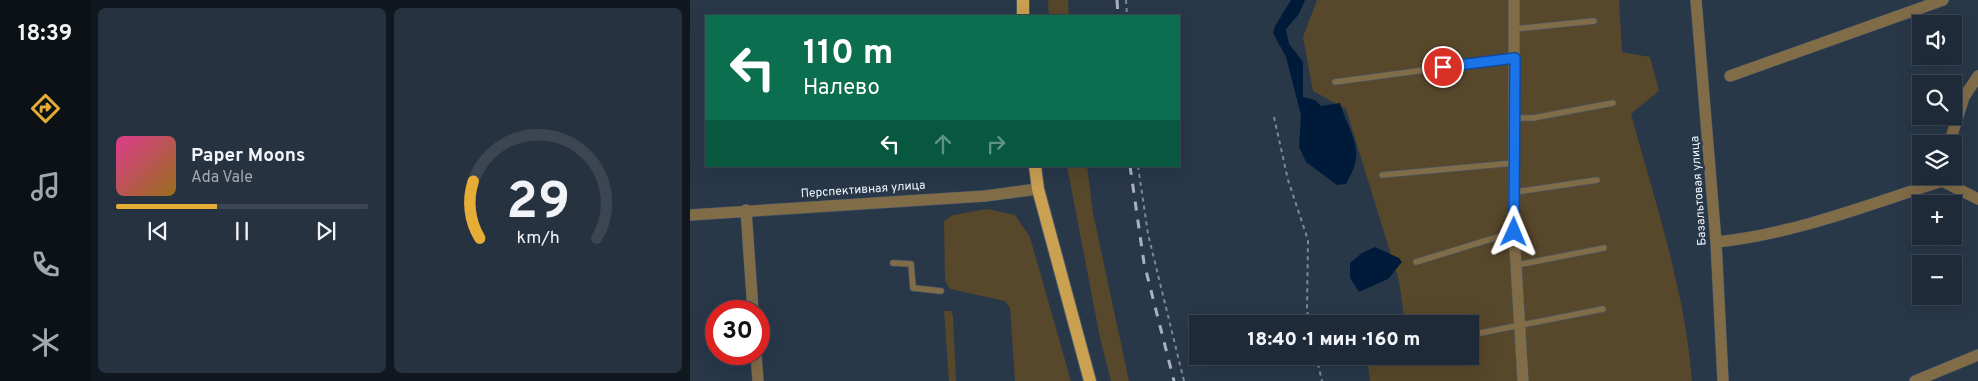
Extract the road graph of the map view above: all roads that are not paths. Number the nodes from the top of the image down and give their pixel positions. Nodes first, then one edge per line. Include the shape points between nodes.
1 (1023, 0) edge
2 (1514, 0) edge
3 (1696, 0) edge
4 (1943, 0) edge
5 (1023, 15) edge
6 (1594, 21) dead end
7 (1514, 29) junction
8 (1515, 58) junction
9 (1730, 76) dead end
10 (1978, 76) edge
11 (1335, 82) dead end
12 (1613, 103) dead end
13 (1516, 118) junction
14 (1952, 135) edge
15 (1514, 163) junction
16 (1034, 167) edge
17 (1382, 175) dead end
18 (1597, 180) dead end
19 (1924, 185) edge
20 (1953, 185) edge
21 (1038, 189) junction
22 (1515, 192) junction
23 (1978, 199) edge
24 (746, 210) junction
25 (690, 215) edge
26 (1514, 232) junction
27 (1716, 242) junction
28 (1604, 248) dead end
29 (1416, 262) dead end
30 (893, 264) dead end
31 (1517, 264) junction
32 (941, 291) dead end
33 (752, 300) edge
34 (1603, 309) dead end
35 (1518, 325) junction
36 (1479, 333) edge
37 (1978, 355) edge
38 (757, 365) edge
39 (758, 381) edge
40 (1090, 381) edge
41 (1522, 381) edge
42 (1722, 381) edge
43 (1914, 381) edge

1 - 5 main road
2 - 7 street
3 - 27 street, Базальтовая улица
4 - 9 street
6 - 7 lane
7 - 8 street
8 - 11 lane
8 - 13 street
10 - 14 street via 1964,97
12 - 13 lane via 1533,118
13 - 15 street
15 - 17 lane
15 - 22 street
16 - 21 main road
18 - 22 lane
19 - 27 street via 1817,221 1751,238
20 - 23 street
21 - 24 street, Перспективная улица via 985,196
21 - 40 main road
22 - 26 street
24 - 25 street, Перспективная улица
24 - 33 street
26 - 29 lane
26 - 31 street
27 - 42 street, Базальтовая улица
28 - 31 lane
30 - 32 lane via 911,264 913,288
31 - 35 street
34 - 35 lane
35 - 36 lane
35 - 41 street
37 - 43 street
38 - 39 street

